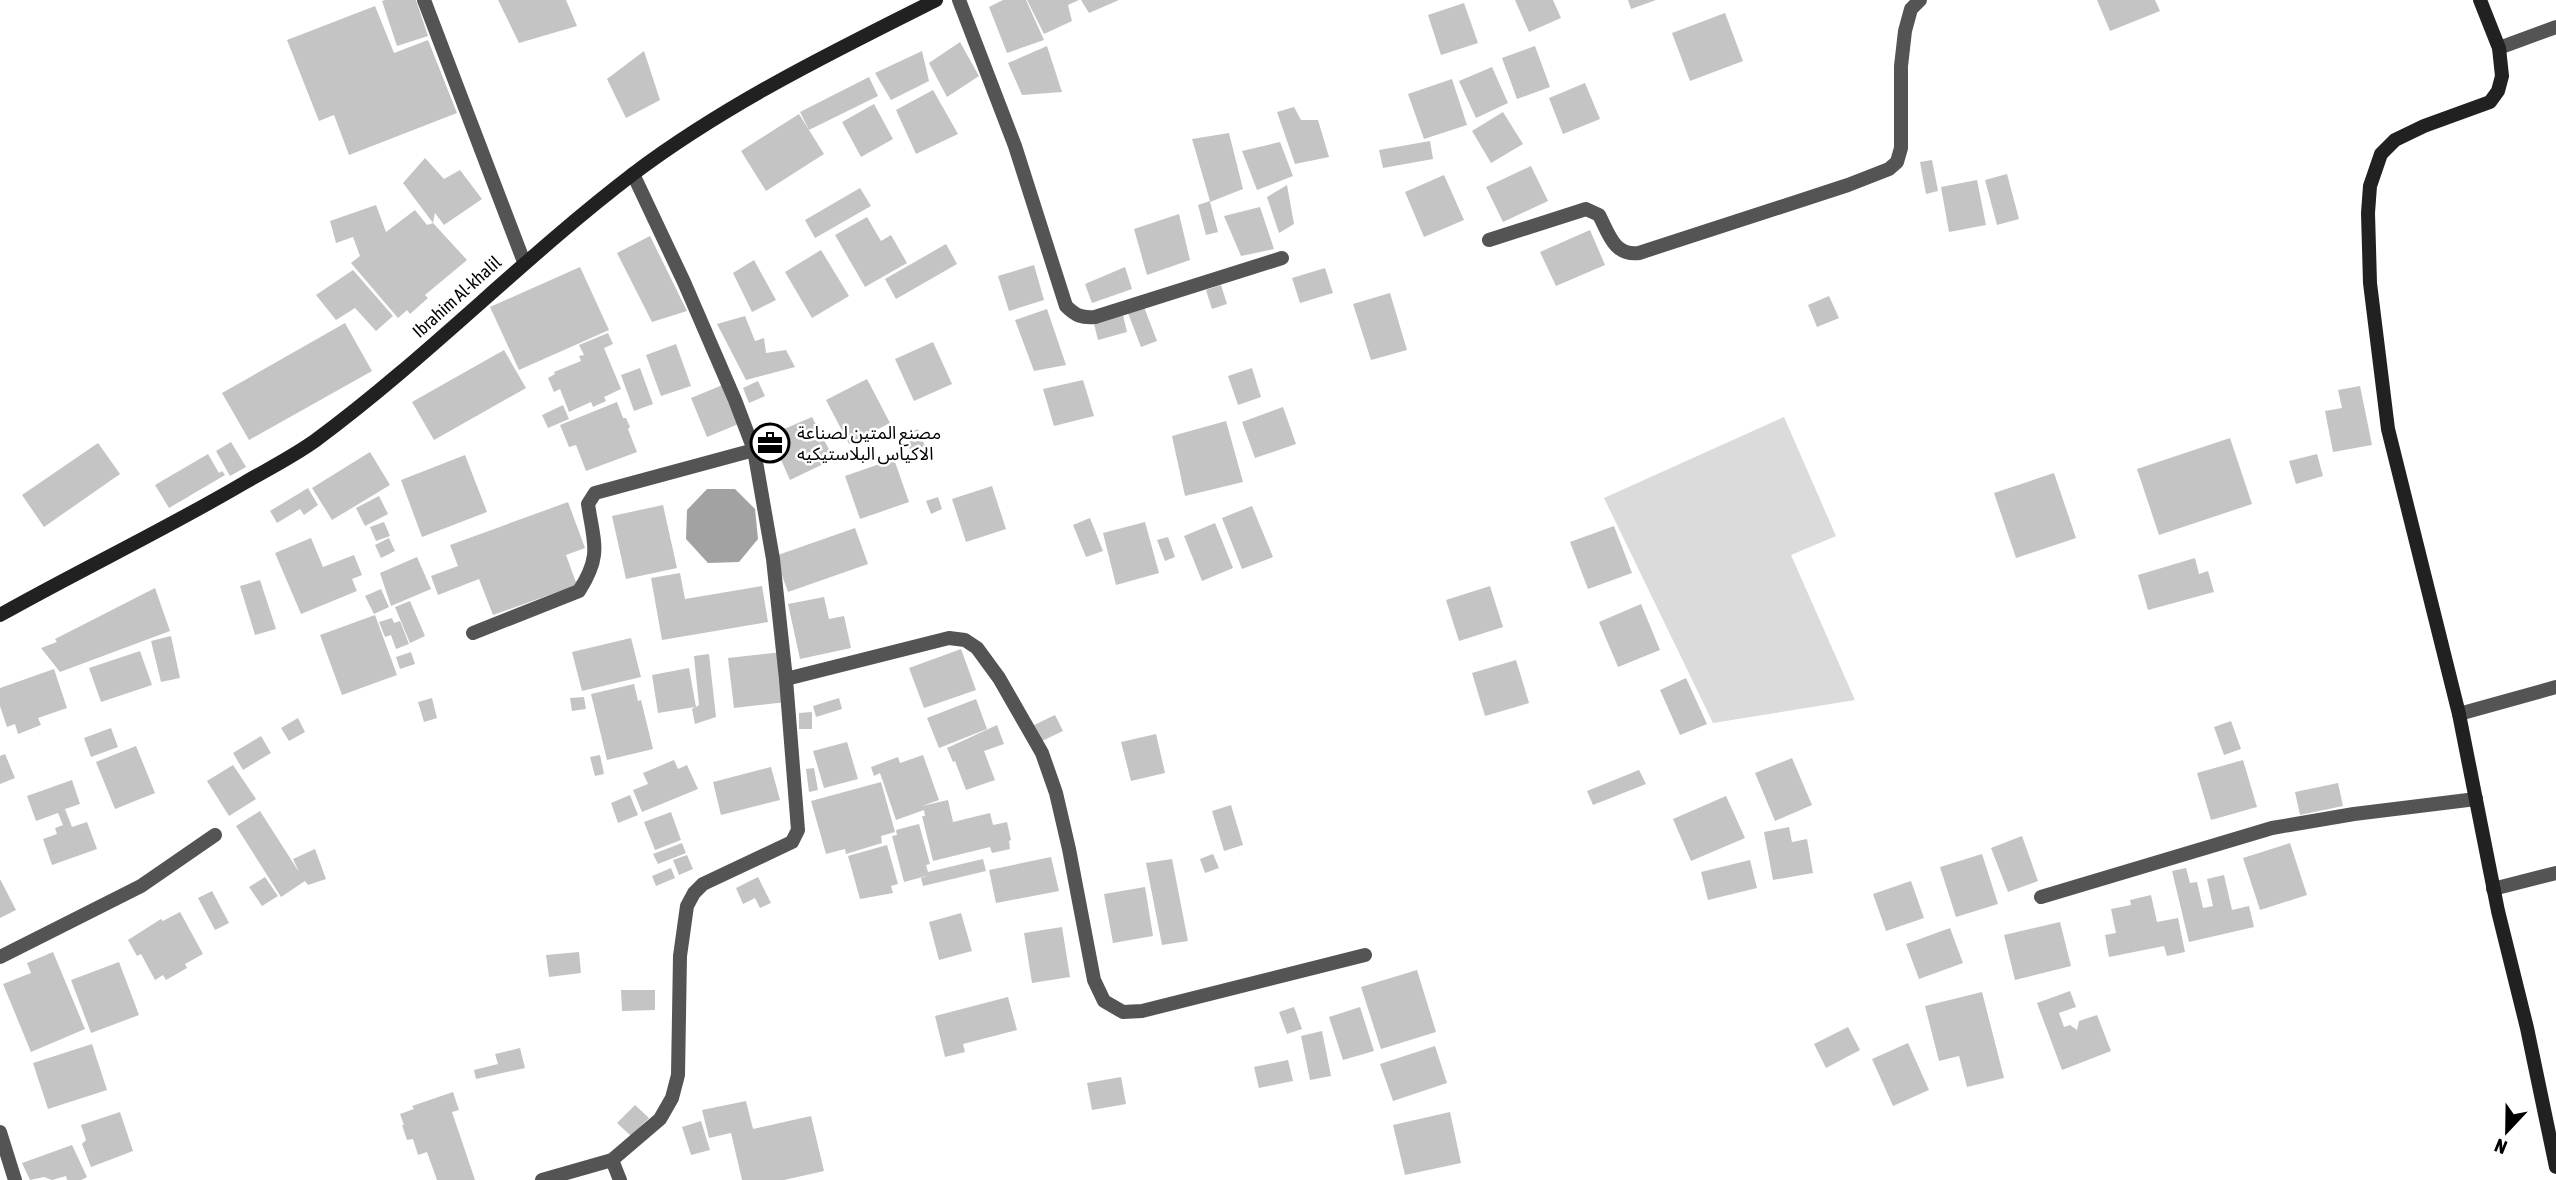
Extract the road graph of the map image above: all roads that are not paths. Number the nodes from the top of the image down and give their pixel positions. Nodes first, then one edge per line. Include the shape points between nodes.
1 (424, 0) edge
2 (936, 0) edge
3 (959, 0) edge
4 (1920, 0) edge
5 (2480, 0) edge
6 (2556, 27) edge
7 (2499, 48) junction
8 (633, 174) junction
9 (1489, 240) dead end
10 (1282, 258) dead end
11 (524, 262) junction
12 (754, 450) junction
13 (0, 615) edge
14 (473, 633) dead end
15 (786, 679) junction
16 (2556, 687) edge
17 (2459, 714) junction
18 (2476, 799) junction
19 (215, 835) dead end
20 (2556, 873) edge
21 (2493, 889) junction
22 (2041, 897) dead end
23 (1365, 955) dead end
24 (0, 957) edge
25 (0, 1132) edge
26 (611, 1160) junction
27 (2556, 1167) edge
28 (15, 1180) edge
29 (542, 1180) edge
30 (620, 1180) edge

1 - 11 street
2 - 8 street, Ibrahim Al-khalil via 795,71
3 - 10 street via 1015,146 1066,306 1074,314 1096,317
4 - 9 street via 1905,31 1901,148 1889,169 1639,253 1621,251 1600,215 1586,209
5 - 7 street
6 - 7 street
7 - 17 street via 2502,76 2490,102 2395,140 2381,154 2370,186 2368,213 2370,284 2388,429
8 - 11 street, Ibrahim Al-khalil
8 - 12 street
11 - 13 street, Ibrahim Al-khalil via 414,362 314,442
12 - 14 street via 595,493 588,504 596,556 579,591
12 - 15 street via 773,559
15 - 23 street via 949,638 977,648 1042,754 1069,849 1094,980 1104,1001 1123,1012
15 - 26 street via 796,837 703,884 694,893 687,906 680,956 678,1075 672,1098 660,1119
16 - 17 street
17 - 18 street
18 - 21 street
18 - 22 street via 2272,828
19 - 24 street via 141,886
20 - 21 street
21 - 27 street
25 - 28 street
26 - 29 street
26 - 30 street

